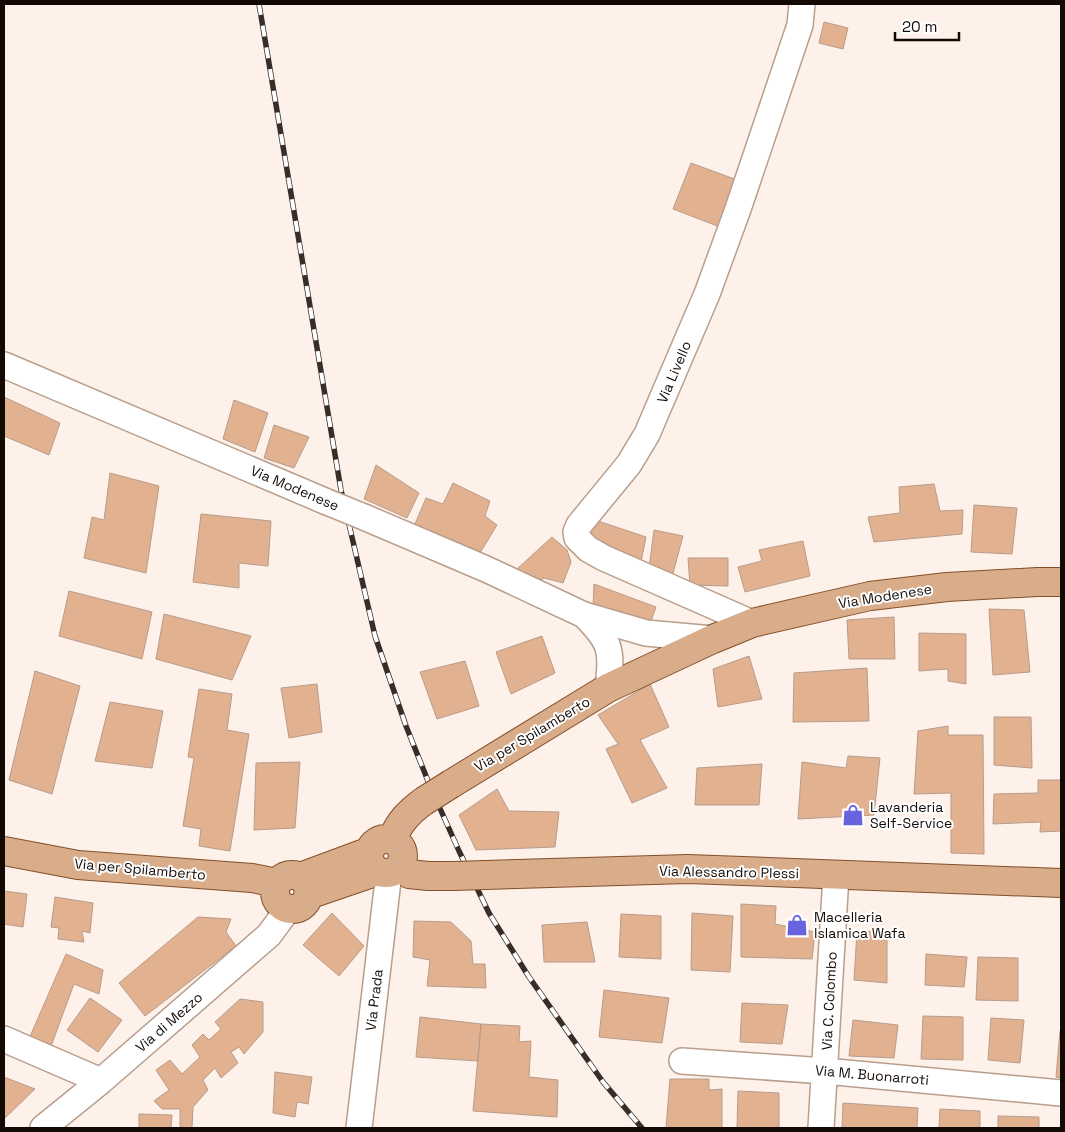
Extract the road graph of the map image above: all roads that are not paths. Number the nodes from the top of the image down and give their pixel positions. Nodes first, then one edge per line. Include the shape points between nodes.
1 (802, 4) edge
2 (4, 365) edge
3 (1061, 582) edge
4 (584, 616) junction
5 (752, 623) junction
6 (713, 639) junction
7 (608, 688) junction
8 (4, 851) edge
9 (386, 860) junction
10 (836, 874) junction
11 (1061, 883) edge
12 (293, 891) junction
13 (4, 1039) edge
14 (682, 1061) dead end
15 (825, 1071) junction
16 (101, 1081) junction
17 (1061, 1092) edge
18 (43, 1128) edge
19 (359, 1128) edge
20 (822, 1128) edge

1 - 5 street, Via Livello via 800,25 707,294 647,434 629,464 576,532 581,543 604,558
2 - 4 street, Via Modenese, bridge via 486,569
3 - 5 main road, Via Modenese via 947,587 870,596
4 - 6 street, Via Modenese via 646,633
4 - 7 street, Via Modenese via 603,636 610,649
5 - 6 main road, Via Modenese
6 - 7 main road, Via Modenese
7 - 9 main road, Via per Spilamberto, bridge via 411,810 398,825
8 - 12 main road, Via per Spilamberto via 78,865 252,878
9 - 10 main road, Via Alessandro Plessi, bridge via 409,874 428,876 688,869
9 - 12 main road
9 - 19 street, Via Prada
10 - 11 main road, Via Alessandro Plessi
10 - 15 street, Via C. Colombo
12 - 16 street, Via di Mezzo via 269,935
13 - 16 street
14 - 15 street, Via M. Buonarroti
15 - 17 street, Via M. Buonarroti
15 - 20 street, Via C. Colombo
16 - 18 street, Via di Mezzo

